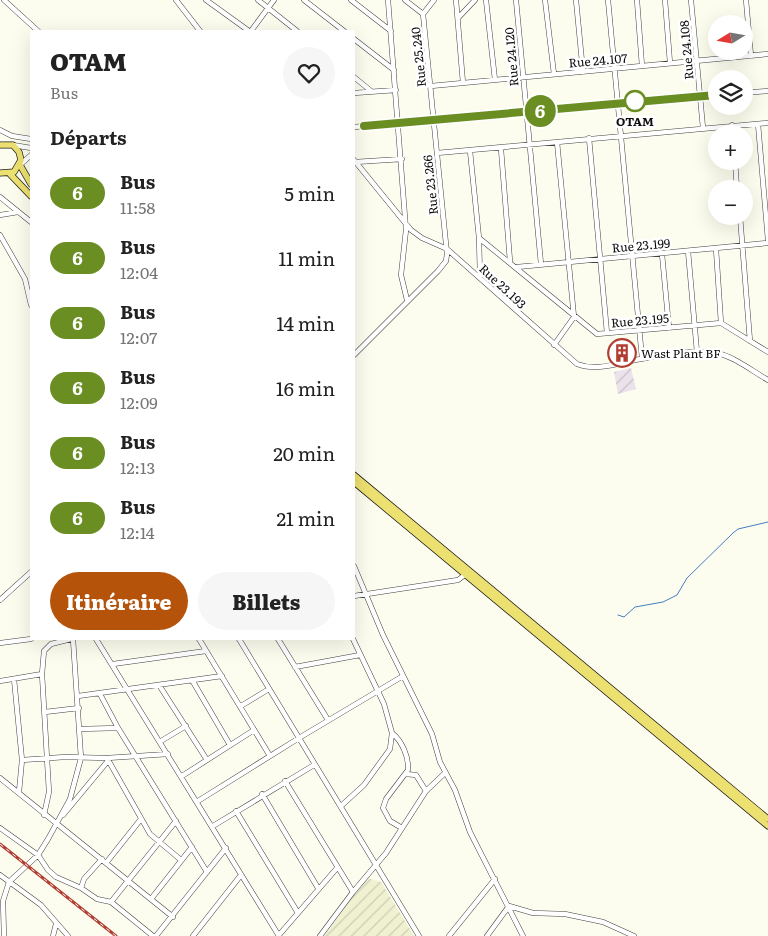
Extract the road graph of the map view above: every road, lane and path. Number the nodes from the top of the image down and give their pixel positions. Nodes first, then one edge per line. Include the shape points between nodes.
1 (4, 0) edge
2 (176, 0) edge
3 (206, 0) edge
4 (258, 0) edge
5 (274, 0) edge
6 (304, 0) edge
7 (351, 0) edge
8 (388, 0) edge
9 (405, 0) edge
10 (434, 0) edge
11 (456, 0) edge
12 (475, 0) edge
13 (486, 0) edge
14 (516, 0) edge
15 (546, 0) edge
16 (576, 0) edge
17 (608, 0) edge
18 (637, 0) edge
19 (664, 0) edge
20 (691, 0) edge
21 (746, 0) edge
22 (268, 8) junction
23 (423, 14) junction
24 (747, 15) edge
25 (458, 18) junction
26 (37, 30) edge
27 (199, 30) edge
28 (247, 30) edge
29 (249, 30) edge
30 (296, 30) edge
31 (343, 30) edge
32 (391, 31) junction
33 (355, 40) edge
34 (768, 54) edge
35 (753, 56) edge
36 (708, 60) edge
37 (697, 61) junction
38 (670, 63) junction
39 (642, 66) junction
40 (614, 69) junction
41 (394, 70) junction
42 (583, 72) junction
43 (554, 74) junction
44 (355, 78) edge
45 (523, 78) junction
46 (495, 80) junction
47 (463, 83) junction
48 (430, 86) junction
49 (396, 90) junction
50 (371, 91) junction
51 (768, 91) edge
52 (753, 92) edge
53 (355, 93) edge
54 (708, 96) edge
55 (700, 97) junction
56 (617, 103) junction
57 (526, 112) junction
58 (434, 120) junction
59 (399, 123) junction
60 (768, 123) edge
61 (758, 124) junction
62 (732, 125) edge
63 (355, 127) edge
64 (708, 127) edge
65 (703, 128) junction
66 (0, 130) edge
67 (620, 135) junction
68 (590, 138) junction
69 (30, 139) edge
70 (557, 142) junction
71 (1, 144) edge
72 (13, 145) junction
73 (529, 146) junction
74 (30, 148) edge
75 (501, 149) junction
76 (470, 151) junction
77 (437, 153) junction
78 (30, 156) edge
79 (402, 160) junction
80 (355, 161) edge
81 (355, 162) edge
82 (20, 164) junction
83 (0, 173) edge
84 (10, 174) junction
85 (30, 182) edge
86 (30, 195) edge
87 (0, 198) edge
88 (18, 212) junction
89 (0, 215) edge
90 (30, 221) edge
91 (405, 223) junction
92 (741, 225) edge
93 (0, 235) edge
94 (479, 238) junction
95 (768, 242) edge
96 (742, 246) junction
97 (447, 248) junction
98 (716, 249) junction
99 (688, 251) junction
100 (662, 254) junction
101 (632, 256) junction
102 (600, 259) junction
103 (510, 261) junction
104 (570, 262) junction
105 (541, 264) junction
106 (517, 267) junction
107 (480, 277) junction
108 (407, 300) junction
109 (30, 301) edge
110 (574, 317) junction
111 (721, 323) junction
112 (695, 325) junction
113 (669, 328) junction
114 (639, 330) junction
115 (607, 333) junction
116 (750, 341) junction
117 (554, 345) junction
118 (697, 352) junction
119 (768, 352) edge
120 (355, 354) edge
121 (642, 358) junction
122 (768, 380) edge
123 (355, 476) edge
124 (355, 483) edge
125 (355, 568) edge
126 (30, 573) edge
127 (466, 574) junction
128 (367, 594) junction
129 (355, 596) edge
130 (0, 600) edge
131 (30, 639) edge
132 (69, 640) edge
133 (72, 640) edge
134 (97, 640) edge
135 (200, 640) edge
136 (240, 640) edge
137 (279, 640) edge
138 (353, 640) edge
139 (0, 643) edge
140 (206, 650) junction
141 (360, 656) junction
142 (113, 664) junction
143 (295, 667) junction
144 (42, 674) junction
145 (222, 676) junction
146 (403, 676) junction
147 (14, 679) junction
148 (192, 680) junction
149 (0, 681) edge
150 (159, 685) junction
151 (269, 689) junction
152 (129, 690) junction
153 (378, 692) junction
154 (100, 694) junction
155 (78, 696) junction
156 (240, 706) junction
157 (79, 708) junction
158 (45, 712) junction
159 (328, 720) junction
160 (186, 726) junction
161 (118, 728) junction
162 (80, 729) junction
163 (254, 730) junction
164 (392, 733) junction
165 (299, 738) junction
166 (161, 741) junction
167 (230, 745) junction
168 (168, 754) junction
169 (135, 755) junction
170 (270, 756) junction
171 (48, 758) junction
172 (81, 758) junction
173 (22, 760) junction
174 (107, 760) junction
175 (206, 760) junction
176 (314, 765) junction
177 (445, 773) junction
178 (406, 774) junction
179 (182, 776) junction
180 (0, 778) edge
181 (285, 781) junction
182 (19, 792) junction
183 (426, 792) junction
184 (262, 794) junction
185 (198, 801) junction
186 (341, 806) junction
187 (236, 811) junction
188 (44, 814) junction
189 (141, 819) junction
190 (768, 819) edge
191 (176, 821) junction
192 (56, 824) junction
193 (213, 826) junction
194 (768, 826) edge
195 (0, 828) edge
196 (402, 828) junction
197 (159, 841) junction
198 (192, 847) junction
199 (226, 848) junction
200 (38, 855) junction
201 (181, 860) junction
202 (104, 861) junction
203 (375, 866) junction
204 (337, 868) junction
205 (207, 872) junction
206 (0, 875) edge
207 (241, 875) junction
208 (495, 879) junction
209 (128, 880) junction
210 (9, 882) junction
211 (81, 888) junction
212 (318, 888) junction
213 (353, 892) junction
214 (151, 899) junction
215 (1, 900) edge
216 (110, 902) junction
217 (509, 906) junction
218 (298, 913) junction
219 (173, 917) junction
220 (56, 924) junction
221 (454, 929) junction
222 (488, 935) edge
223 (4, 936) edge
224 (53, 936) edge
225 (68, 936) edge
226 (156, 936) edge
227 (193, 936) edge
228 (279, 936) edge
229 (320, 936) edge
230 (419, 936) edge
231 (448, 936) edge
232 (458, 936) edge
233 (524, 936) edge
234 (634, 936) edge

1 - 26 street
2 - 27 street
3 - 28 street
4 - 22 street
5 - 22 street
6 - 31 street
7 - 32 street
8 - 32 street
9 - 23 street, Rue 25.240
10 - 23 street
11 - 25 street
12 - 25 street
13 - 46 street
14 - 45 street, Rue 24.120
15 - 43 street
16 - 42 street
17 - 40 street
18 - 39 street
19 - 38 street
20 - 37 street, Rue 24.108
21 - 24 street
22 - 29 street
22 - 30 street
23 - 48 street, Rue 25.240
25 - 47 street
32 - 41 street
33 - 41 street
34 - 35 street, Rue 24.107
36 - 37 street, Rue 24.107
37 - 38 street, Rue 24.107
37 - 55 street, Rue 24.108
38 - 39 street, Rue 24.107
39 - 40 street, Rue 24.107
40 - 42 street, Rue 24.107
40 - 56 street
41 - 49 street
42 - 43 street, Rue 24.107
43 - 45 street, Rue 24.107
44 - 50 street
45 - 46 street, Rue 24.107
45 - 57 street, Rue 24.120
46 - 47 street, Rue 24.107
47 - 48 street, Rue 24.107
48 - 58 street, Rue 25.240
49 - 50 street
49 - 59 street
50 - 53 street
51 - 52 street
54 - 55 street
55 - 56 street
55 - 65 street, Rue 24.108
56 - 57 street
56 - 67 street
57 - 58 street
57 - 73 street, Rue 24.120
58 - 59 street
58 - 77 street, Rue 23.266
59 - 63 street
59 - 79 street
60 - 61 street
61 - 62 street
61 - 95 street
64 - 65 street
65 - 67 street
66 - 69 street
67 - 68 street
67 - 101 street
68 - 70 street
68 - 102 street
70 - 73 street
70 - 104 street
71 - 72 main road
72 - 74 street
72 - 82 main road via 21,156
73 - 75 street
73 - 105 street, Rue 24.120
75 - 76 street
75 - 103 street
76 - 77 street
76 - 94 street
77 - 97 street, Rue 23.266
78 - 82 street
79 - 80 street
79 - 91 street
81 - 91 street, Rue 23.193
82 - 84 main road
82 - 85 main road
83 - 84 main road
84 - 86 main road
87 - 88 street
88 - 89 street
88 - 90 street
91 - 97 street, Rue 23.193 via 422,238
91 - 108 street via 401,275
92 - 96 street
93 - 109 street via 25,279
94 - 103 street, Rue 23.195
94 - 107 street
95 - 96 street, Rue 23.199
96 - 98 street, Rue 23.199
96 - 116 street
97 - 107 street, Rue 23.193
97 - 108 street via 443,266
98 - 99 street, Rue 23.199
98 - 111 street
99 - 100 street, Rue 23.199
99 - 112 street
100 - 101 street, Rue 23.199
100 - 113 street
101 - 102 street, Rue 23.199
101 - 114 street
102 - 104 street, Rue 23.199
102 - 115 street
103 - 106 street, Rue 23.195
104 - 105 street, Rue 23.199
104 - 110 street
105 - 106 street, Rue 23.199
106 - 110 street, Rue 23.195
107 - 117 street, Rue 23.193
108 - 120 street
110 - 115 street, Rue 23.195 via 597,334
110 - 117 street
111 - 112 street, Rue 23.195
111 - 116 street
112 - 113 street, Rue 23.195
112 - 118 street
113 - 114 street, Rue 23.195
114 - 115 street, Rue 23.195
114 - 121 street
116 - 119 street
117 - 121 street, Rue 23.193 via 577,364 586,367 603,367
118 - 121 street
118 - 122 street via 724,355
123 - 190 main road
124 - 127 main road
125 - 128 street
126 - 130 street
127 - 128 street via 458,580
127 - 194 main road
128 - 129 street
128 - 146 street
131 - 139 street
132 - 144 street via 46,648
133 - 155 street
134 - 142 street
135 - 140 street
136 - 151 street
137 - 143 street
138 - 141 street
140 - 142 street
140 - 145 street
141 - 143 street
141 - 153 street
142 - 152 street
143 - 159 street
144 - 147 street
144 - 158 street
145 - 148 street
145 - 156 street
146 - 153 street
146 - 177 street via 433,738
147 - 149 street
147 - 173 street
148 - 150 street
148 - 167 street
150 - 152 street
150 - 160 street
151 - 156 street
151 - 165 street
152 - 154 street
152 - 166 street
153 - 159 street
153 - 164 street
154 - 155 street
154 - 161 street
155 - 157 street
156 - 163 street
157 - 158 street
157 - 162 street
158 - 171 street
159 - 165 street
160 - 166 street
160 - 175 street
161 - 162 street
161 - 169 street
162 - 172 street
163 - 167 street
163 - 170 street
164 - 178 street via 401,744 407,760
164 - 186 street via 390,749 364,785
165 - 170 street
165 - 176 street
166 - 168 street
167 - 175 street
168 - 169 street
168 - 179 street
169 - 174 street
169 - 191 street
170 - 185 street
171 - 172 street
171 - 173 street
171 - 188 street via 49,792
172 - 174 street
172 - 192 street via 70,799
173 - 182 street
174 - 189 street
174 - 192 street
175 - 179 street
176 - 181 street
176 - 186 street
177 - 183 street
177 - 208 street via 455,790 470,832
178 - 183 street via 416,775
178 - 196 street via 386,799 384,808 386,816
179 - 185 street
180 - 182 street
181 - 184 street
181 - 204 street
182 - 188 street
183 - 196 street
184 - 187 street
184 - 212 street
185 - 193 street
186 - 203 street
187 - 193 street
187 - 218 street
188 - 192 street
189 - 197 street via 150,834
189 - 202 street
191 - 197 street
191 - 198 street
192 - 200 street
192 - 202 street
193 - 199 street
195 - 200 street
196 - 203 street
197 - 201 street
197 - 209 street
198 - 201 street
198 - 205 street
199 - 205 street
199 - 207 street
200 - 210 street
200 - 211 street via 56,877
201 - 214 street
202 - 209 street
202 - 211 street via 84,879
203 - 213 street
203 - 230 street
204 - 212 street
204 - 213 street
205 - 219 street
206 - 210 street
207 - 227 street
207 - 228 street
208 - 217 street
208 - 221 street
209 - 214 street
209 - 216 street
210 - 215 street
210 - 220 street via 41,904
211 - 216 street via 97,899
212 - 218 street
213 - 229 street
214 - 219 street
215 - 223 street
216 - 226 street
217 - 222 street
217 - 233 street
217 - 234 street via 533,913 566,914 603,922
218 - 228 street
219 - 226 street
220 - 224 street
220 - 225 street
221 - 231 street
221 - 232 street

